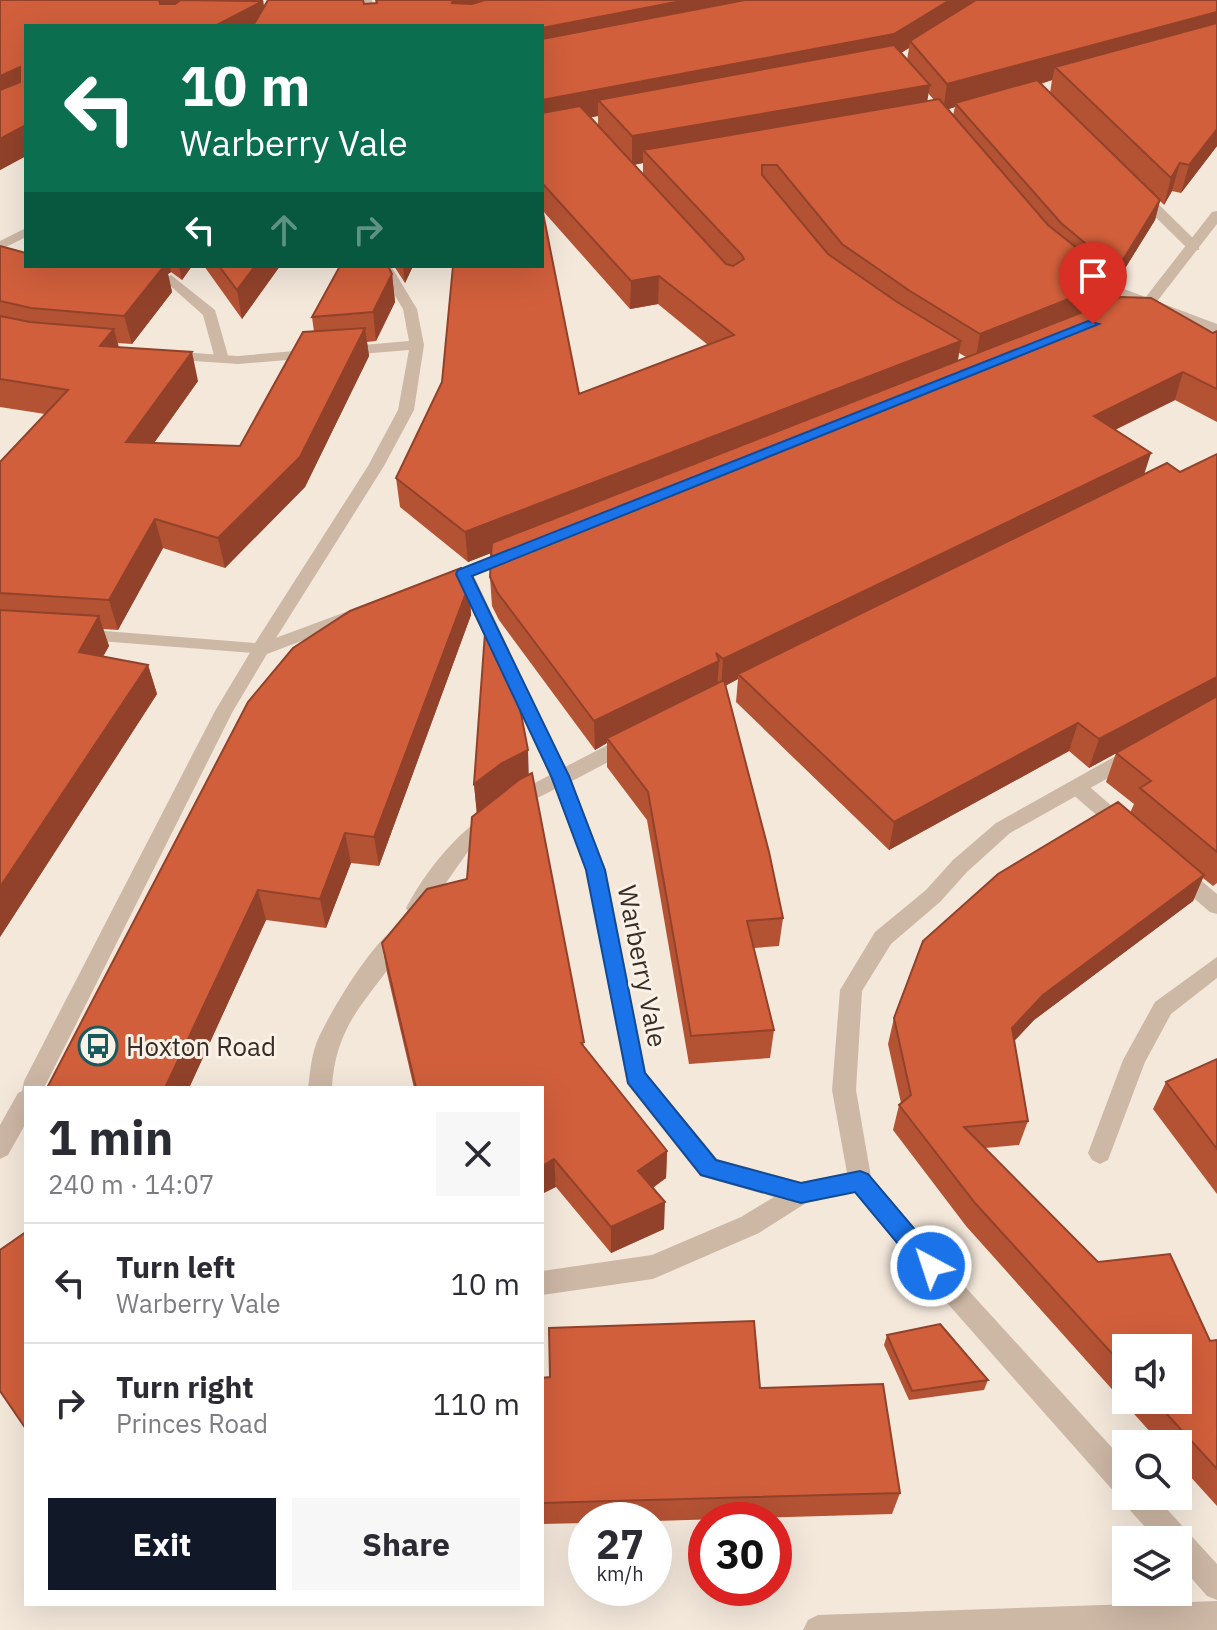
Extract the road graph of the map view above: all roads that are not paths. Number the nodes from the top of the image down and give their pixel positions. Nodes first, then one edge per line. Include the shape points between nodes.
1 (367, 0) edge
2 (372, 24) edge
3 (1126, 180) edge
4 (1217, 215) edge
5 (24, 233) edge
6 (0, 246) edge
7 (1194, 247) junction
8 (1071, 265) edge
9 (385, 268) edge
10 (171, 279) dead end
11 (1150, 301) junction
12 (1107, 318) edge
13 (1217, 329) edge
14 (417, 345) junction
15 (143, 354) edge
16 (222, 359) junction
17 (538, 545) edge
18 (464, 574) junction
19 (420, 590) edge
20 (362, 612) edge
21 (63, 633) edge
22 (260, 650) junction
23 (644, 735) edge
24 (1153, 743) edge
25 (560, 776) junction
26 (1077, 787) junction
27 (1135, 837) edge
28 (1158, 856) edge
29 (1217, 906) edge
30 (1217, 966) edge
31 (33, 1086) edge
32 (320, 1086) edge
33 (24, 1104) edge
34 (0, 1148) edge
35 (1100, 1153) dead end
36 (860, 1181) junction
37 (801, 1193) junction
38 (544, 1283) edge
39 (1112, 1468) edge
40 (1149, 1510) edge
41 (1163, 1526) edge
42 (1192, 1558) edge
43 (1217, 1586) edge
44 (1217, 1616) edge
45 (818, 1630) edge

1 - 2 street
3 - 7 street
4 - 7 street
5 - 6 street
7 - 11 street
8 - 11 street via 1092,283
9 - 14 street via 410,309
10 - 16 street via 210,313
11 - 12 street
11 - 13 street
14 - 16 street
14 - 22 street via 406,410
15 - 16 street
17 - 18 street
18 - 19 street
18 - 25 street, Warberry Vale
20 - 22 street
21 - 22 street
22 - 31 street
23 - 25 street
24 - 26 street
25 - 32 street via 513,802 467,838 338,1020
25 - 37 street, Warberry Vale via 596,870 635,1077 709,1168
26 - 27 street
26 - 36 street via 1003,828 960,866 883,938 851,990 844,1090
28 - 29 street
30 - 35 street via 1163,1008 1134,1060
33 - 34 street
36 - 37 street, Warberry Vale
36 - 39 street
37 - 38 street via 750,1225 653,1267
40 - 41 street
42 - 43 street
44 - 45 street

